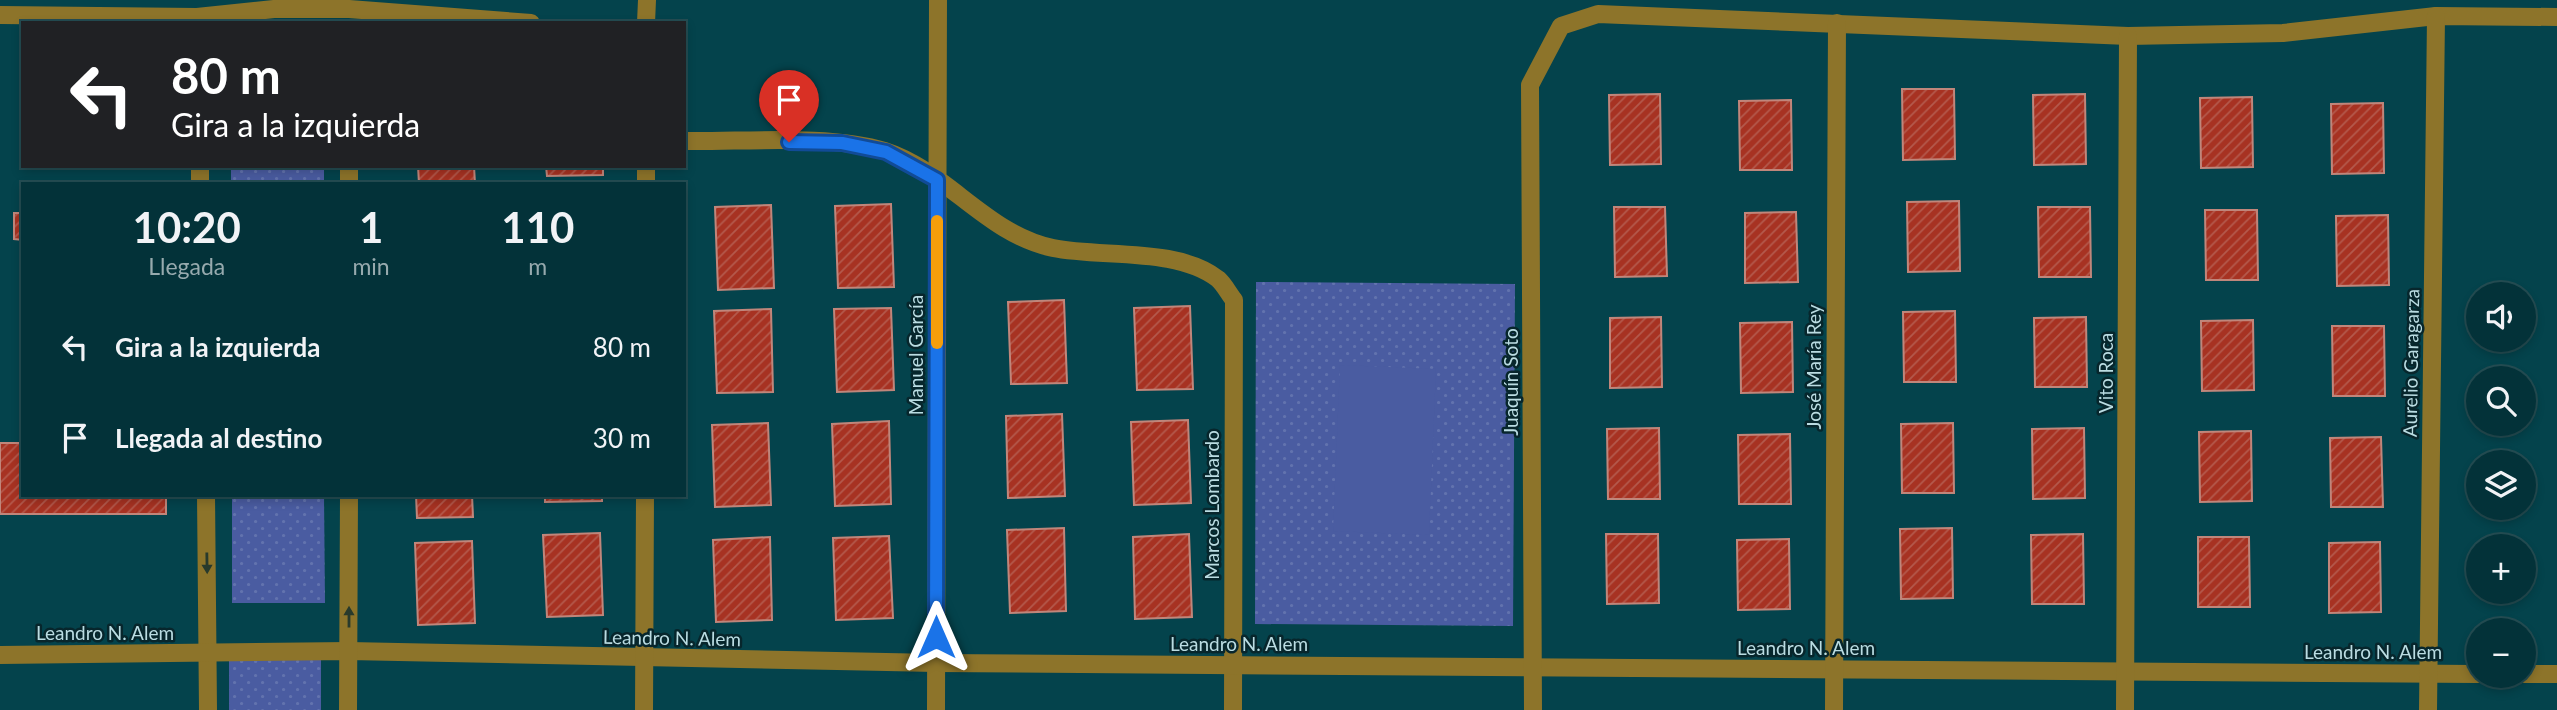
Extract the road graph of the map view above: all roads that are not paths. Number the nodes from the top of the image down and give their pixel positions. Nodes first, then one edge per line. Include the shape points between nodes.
1 (647, 0) edge
2 (938, 0) edge
3 (349, 10) edge
4 (197, 13) edge
5 (0, 15) edge
6 (2436, 16) junction
7 (2557, 17) edge
8 (503, 21) edge
9 (646, 21) edge
10 (1837, 23) junction
11 (2129, 36) junction
12 (686, 141) edge
13 (937, 180) junction
14 (206, 497) edge
15 (349, 497) edge
16 (645, 497) edge
17 (349, 651) junction
18 (209, 653) junction
19 (0, 655) edge
20 (645, 658) junction
21 (936, 663) junction
22 (1233, 665) junction
23 (1533, 667) junction
24 (1834, 669) junction
25 (2125, 671) junction
26 (2428, 673) junction
27 (2466, 674) edge
28 (2536, 674) edge
29 (2557, 674) edge
30 (208, 710) edge
31 (348, 710) edge
32 (645, 710) edge
33 (936, 710) edge
34 (1233, 710) edge
35 (1533, 710) edge
36 (1834, 710) edge
37 (2125, 710) edge
38 (2428, 710) edge

1 - 9 street
2 - 13 street, Manuel García
3 - 4 street
3 - 8 street
4 - 5 street
6 - 7 street, Juaquín Soto
6 - 11 street, Juaquín Soto via 2283,33
6 - 26 street, Aurelio Garagarza
10 - 11 street, Juaquín Soto
10 - 23 street, Juaquín Soto via 1598,14 1560,26 1543,56 1530,85
10 - 24 street, José María Rey
11 - 25 street, Vito Roca
12 - 13 street via 842,143 886,152
13 - 21 street, Manuel García
13 - 22 street, Marcos Lombardo via 1015,237 1054,248 1183,263 1219,279 1234,300
14 -> 18 street
17 -> 15 street
16 - 20 street
17 - 18 street, Leandro N. Alem
17 - 20 street, Leandro N. Alem
17 - 31 street
18 - 19 street, Leandro N. Alem
18 - 30 street
20 - 21 street, Leandro N. Alem
20 - 32 street
21 - 22 street, Leandro N. Alem
21 - 33 street, Manuel García
22 - 23 street, Leandro N. Alem
22 - 34 street, Marcos Lombardo
23 - 24 street, Leandro N. Alem
23 - 35 street, Juaquín Soto
24 - 25 street, Leandro N. Alem
24 - 36 street, José María Rey
25 - 26 street, Leandro N. Alem
25 - 37 street, Vito Roca
26 - 27 street, Leandro N. Alem
26 - 38 street, Aurelio Garagarza
28 - 29 street

